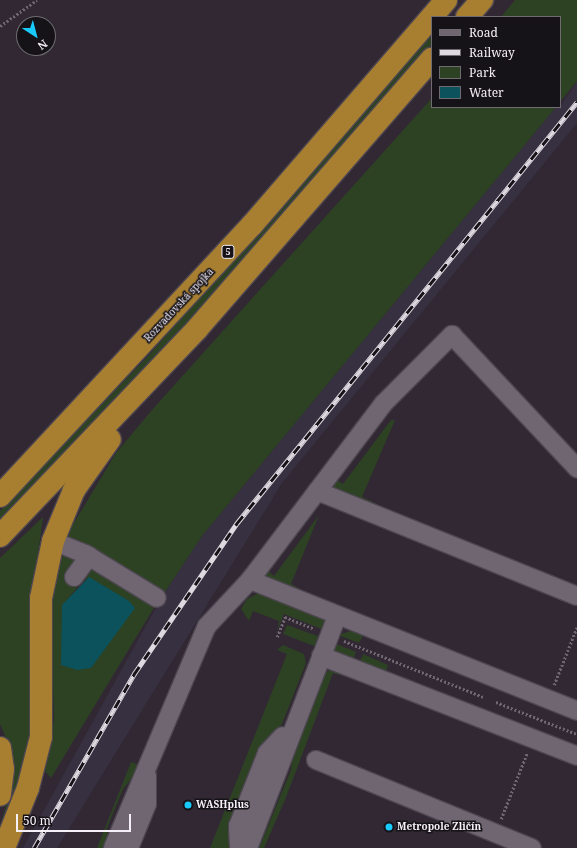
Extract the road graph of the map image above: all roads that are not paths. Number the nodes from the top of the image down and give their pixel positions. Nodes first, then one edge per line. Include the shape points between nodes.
1 (446, 0) edge
2 (482, 0) edge
3 (432, 16) edge
4 (468, 16) edge
5 (431, 17) edge
6 (431, 60) edge
7 (197, 329) junction
8 (577, 468) edge
9 (317, 491) junction
10 (0, 496) edge
11 (0, 536) edge
12 (54, 541) junction
13 (89, 556) junction
14 (74, 577) dead end
15 (250, 580) junction
16 (577, 596) edge
17 (157, 598) dead end
18 (337, 616) junction
19 (321, 656) junction
20 (577, 711) edge
21 (0, 748) edge
22 (577, 756) edge
23 (316, 760) dead end
24 (147, 779) junction
25 (0, 795) edge
26 (21, 806) junction
27 (0, 835) edge
28 (4, 848) edge
29 (112, 848) edge
30 (125, 848) edge
31 (129, 848) edge
32 (245, 848) edge
33 (532, 848) edge

1 - 3 highway, Rozvadovská spojka / 5
2 - 4 highway
5 - 10 highway, Rozvadovská spojka / 5 via 252,226
6 - 7 highway
7 - 11 highway
7 - 12 highway via 81,478
8 - 9 lane via 452,335 383,404
9 - 15 lane
9 - 16 lane
12 - 13 lane
12 - 26 highway via 41,598 41,737
13 - 14 lane
13 - 17 lane
15 - 18 lane
15 - 24 lane via 207,626
18 - 19 lane
18 - 20 lane
19 - 22 lane
19 - 32 lane
21 - 25 highway via 4,769
23 - 33 lane
24 - 29 lane
24 - 30 lane via 124,840
24 - 31 lane via 147,804
26 - 27 highway
26 - 28 highway

